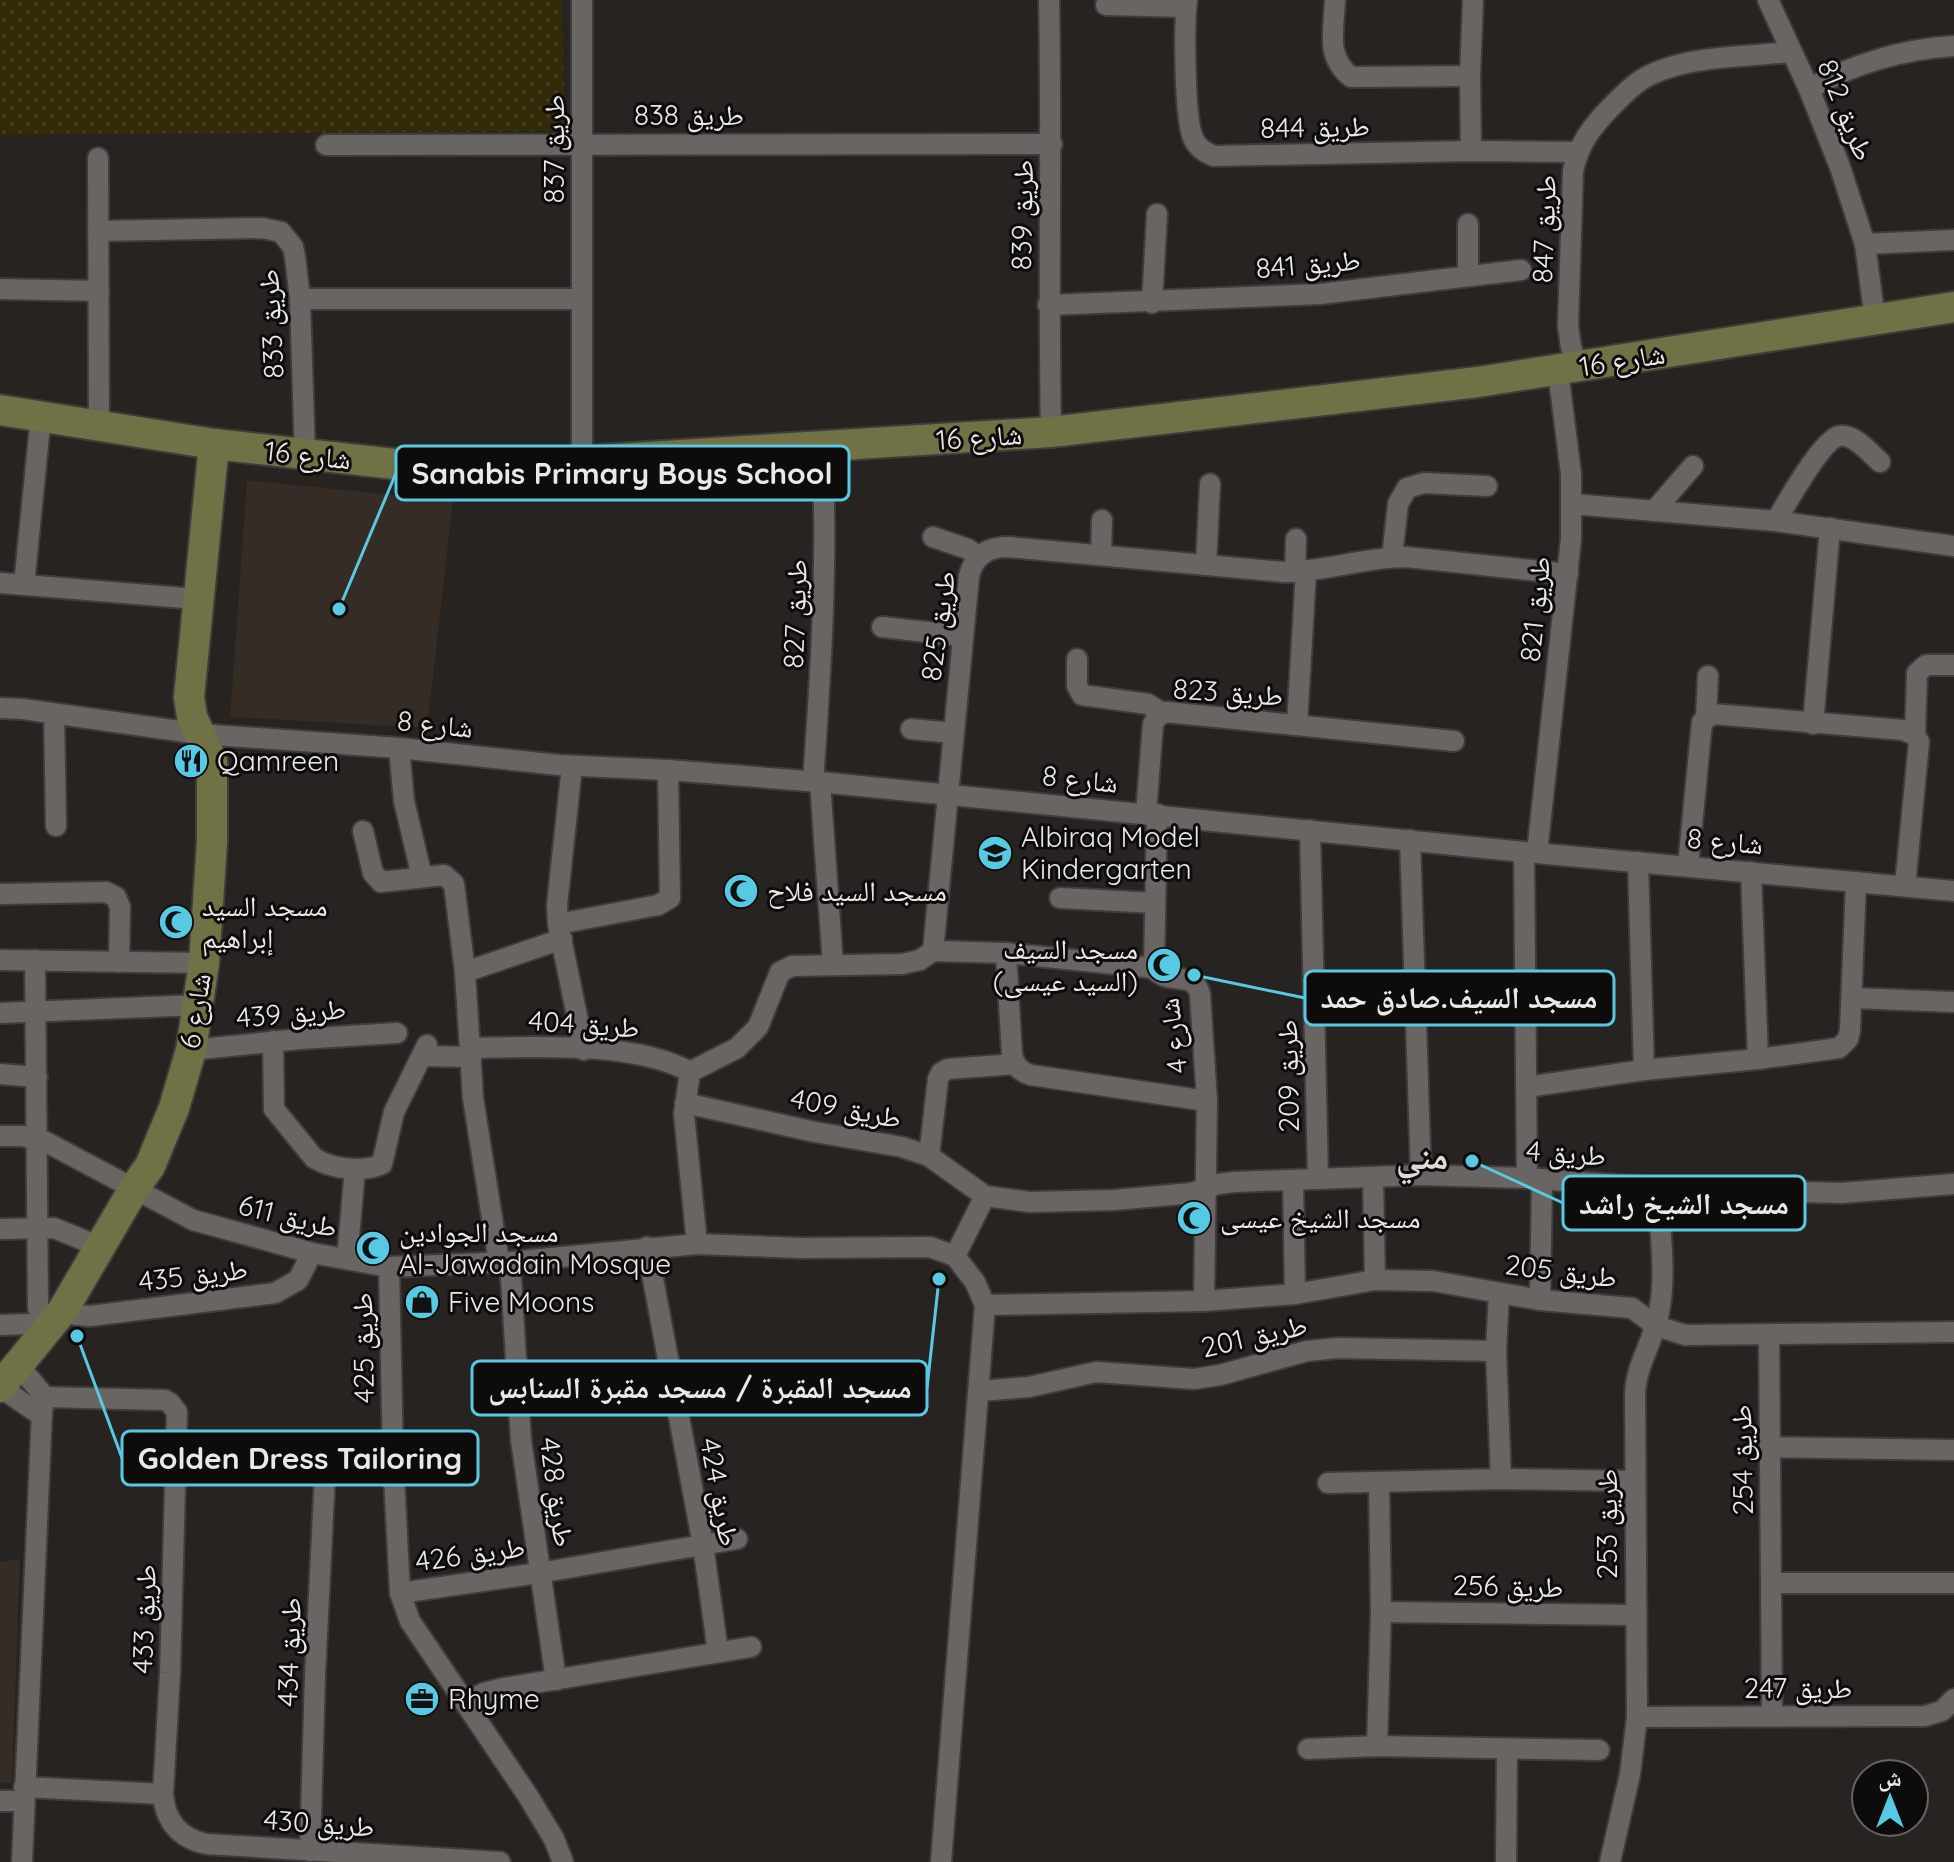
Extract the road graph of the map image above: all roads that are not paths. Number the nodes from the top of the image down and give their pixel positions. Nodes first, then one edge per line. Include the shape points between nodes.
1 (582, 0) edge
2 (1049, 0) edge
3 (1335, 0) edge
4 (1473, 0) edge
5 (1768, 0) edge
6 (1187, 3) edge
7 (1106, 5) dead end
8 (1954, 46) edge
9 (1791, 52) junction
10 (1470, 76) junction
11 (1809, 89) junction
12 (582, 143) junction
13 (1052, 144) junction
14 (326, 145) dead end
15 (1471, 151) junction
16 (1577, 152) junction
17 (98, 158) dead end
18 (1157, 214) dead end
19 (1468, 224) dead end
20 (98, 231) junction
21 (1954, 240) edge
22 (1865, 244) junction
23 (1521, 270) dead end
24 (1468, 276) junction
25 (0, 289) edge
26 (99, 291) junction
27 (300, 299) junction
28 (582, 299) junction
29 (1152, 303) junction
30 (1048, 305) junction
31 (1954, 307) edge
32 (1875, 320) junction
33 (1568, 369) junction
34 (0, 410) edge
35 (41, 415) junction
36 (99, 425) junction
37 (1051, 432) junction
38 (214, 444) junction
39 (822, 448) junction
40 (305, 456) junction
41 (582, 461) junction
42 (1880, 462) dead end
43 (1693, 466) dead end
44 (1210, 484) dead end
45 (1487, 486) dead end
46 (1572, 504) junction
47 (1654, 511) junction
48 (1102, 520) dead end
49 (1776, 521) junction
50 (1830, 528) junction
51 (933, 537) dead end
52 (1296, 539) dead end
53 (1954, 546) edge
54 (1101, 555) junction
55 (979, 557) junction
56 (1392, 557) junction
57 (1206, 565) junction
58 (1301, 572) junction
59 (1568, 574) junction
60 (0, 583) edge
61 (24, 585) junction
62 (197, 599) junction
63 (882, 627) dead end
64 (963, 636) junction
65 (1077, 659) dead end
66 (1954, 665) edge
67 (1708, 676) dead end
68 (0, 708) edge
69 (1162, 713) junction
70 (54, 714) junction
71 (1706, 716) junction
72 (1813, 724) junction
73 (1297, 725) junction
74 (911, 729) dead end
75 (953, 733) junction
76 (200, 734) junction
77 (1915, 735) junction
78 (1454, 741) dead end
79 (399, 748) junction
80 (572, 766) junction
81 (668, 770) junction
82 (817, 782) junction
83 (947, 794) junction
84 (1151, 814) junction
85 (56, 826) dead end
86 (1310, 830) junction
87 (363, 831) dead end
88 (1410, 840) junction
89 (1530, 852) junction
90 (1638, 862) junction
91 (1688, 866) junction
92 (1751, 872) junction
93 (422, 877) junction
94 (1856, 882) junction
95 (1905, 886) junction
96 (1954, 891) edge
97 (0, 894) edge
98 (1060, 898) dead end
99 (1155, 903) junction
100 (560, 932) junction
101 (933, 951) junction
102 (1006, 953) junction
103 (0, 960) edge
104 (35, 960) junction
105 (119, 962) junction
106 (204, 963) junction
107 (833, 965) junction
108 (1154, 968) junction
109 (465, 972) junction
110 (1415, 982) junction
111 (1314, 985) junction
112 (1852, 998) junction
113 (1954, 1002) edge
114 (198, 1005) junction
115 (37, 1011) junction
116 (0, 1013) edge
117 (397, 1033) dead end
118 (273, 1041) junction
119 (191, 1050) junction
120 (584, 1050) junction
121 (471, 1052) junction
122 (1758, 1059) junction
123 (1015, 1064) junction
124 (1644, 1070) junction
125 (690, 1072) junction
126 (0, 1074) edge
127 (37, 1077) junction
128 (1526, 1087) junction
129 (1207, 1101) junction
130 (685, 1103) junction
131 (0, 1136) edge
132 (35, 1138) junction
133 (929, 1156) junction
134 (355, 1169) junction
135 (1421, 1175) junction
136 (1373, 1177) junction
137 (1318, 1178) junction
138 (1534, 1179) junction
139 (1293, 1180) junction
140 (1954, 1184) edge
141 (135, 1187) junction
142 (1205, 1187) junction
143 (1658, 1188) junction
144 (985, 1196) junction
145 (37, 1228) junction
146 (0, 1229) edge
147 (697, 1244) junction
148 (98, 1246) junction
149 (647, 1247) junction
150 (312, 1253) junction
151 (955, 1256) junction
152 (347, 1259) junction
153 (505, 1262) junction
154 (389, 1267) junction
155 (1375, 1280) junction
156 (1499, 1293) junction
157 (1295, 1294) junction
158 (1540, 1300) junction
159 (1204, 1301) junction
160 (985, 1305) junction
161 (53, 1321) junction
162 (0, 1325) edge
163 (1656, 1326) junction
164 (1954, 1332) edge
165 (1769, 1335) junction
166 (1496, 1351) junction
167 (6, 1379) edge
168 (980, 1391) junction
169 (44, 1406) junction
170 (177, 1445) junction
171 (1770, 1447) junction
172 (1954, 1450) edge
173 (326, 1454) junction
174 (393, 1458) junction
175 (1501, 1479) junction
176 (1634, 1481) junction
177 (1328, 1483) dead end
178 (1379, 1483) junction
179 (737, 1539) dead end
180 (703, 1545) junction
181 (539, 1573) junction
182 (1771, 1583) junction
183 (1954, 1583) edge
184 (400, 1593) junction
185 (1381, 1612) junction
186 (1635, 1615) junction
187 (751, 1647) dead end
188 (718, 1652) junction
189 (556, 1680) junction
190 (1954, 1699) edge
191 (466, 1703) junction
192 (1772, 1716) junction
193 (1637, 1717) junction
194 (1377, 1746) junction
195 (1308, 1749) dead end
196 (1507, 1750) junction
197 (1599, 1750) dead end
198 (24, 1794) junction
199 (163, 1794) junction
200 (0, 1801) edge
201 (310, 1851) junction
202 (458, 1861) edge
203 (22, 1862) edge
204 (500, 1862) edge
205 (563, 1862) edge
206 (941, 1862) edge
207 (1506, 1862) edge
208 (1610, 1862) edge

1 - 12 street, طريق 837
2 - 13 street, طريق 839
3 - 10 street via 1333,55 1351,77
4 - 10 street
5 - 9 street, طريق 812
6 - 7 street, طريق 844
6 - 15 street, طريق 844 via 1191,132 1201,150 1214,156
8 - 11 street via 1878,59
9 - 11 street, طريق 812
9 - 16 street, طريق 847 via 1688,62 1657,71 1629,89 1591,128
10 - 15 street
11 - 22 street, طريق 812
12 - 13 street, طريق 838
12 - 14 street, طريق 838
12 - 28 street, طريق 837
13 - 30 street, طريق 839
15 - 16 street, طريق 844
16 - 33 street, طريق 847
17 - 20 street
18 - 29 street
19 - 24 street
20 - 26 street
20 - 27 street, طريق 833 via 281,232 293,247
21 - 22 street
22 - 32 street, طريق 812
23 - 24 street, طريق 841
24 - 29 street, طريق 841 via 1320,294
25 - 26 street
26 - 36 street
27 - 28 street
27 - 40 street, طريق 833
28 - 41 street, طريق 837
29 - 30 street, طريق 841
30 - 37 street, طريق 839
31 - 32 street, شارع 16
32 - 33 street, شارع 16
33 - 37 street, شارع 16
33 - 46 street, طريق 821
34 - 35 street, شارع 16
35 - 36 street, شارع 16
35 - 61 street
36 - 38 street, شارع 16
37 - 39 street, شارع 16
38 - 40 street, شارع 16
38 - 62 street, شارع 6
39 - 41 street, شارع 16
39 - 82 street, طريق 827 via 826,525
40 - 41 street, شارع 16 via 420,465
42 - 49 street via 1850,437 1831,440
43 - 47 street
44 - 57 street
45 - 56 street via 1424,483 1407,488 1399,498
46 - 47 street
46 - 59 street, طريق 821
47 - 49 street
48 - 54 street
49 - 50 street
50 - 53 street
50 - 72 street
51 - 55 street
52 - 58 street
54 - 55 street, طريق 825 via 1000,547
54 - 57 street, طريق 825
55 - 64 street, طريق 825 via 969,576
56 - 58 street, طريق 825
56 - 59 street, طريق 825
57 - 58 street, طريق 825
58 - 73 street, طريق 823
59 - 89 street, طريق 821
60 - 61 street
61 - 62 street
62 - 76 street, شارع 6 via 189,697
63 - 64 street
64 - 75 street, طريق 825
65 - 69 street via 1082,695 1148,704
66 - 77 street via 1926,665 1917,673
67 - 71 street
68 - 70 street, شارع 8
69 - 73 street, طريق 823
69 - 84 street, طريق 823 via 1152,729
70 - 76 street, شارع 8
70 - 85 street
71 - 72 street
71 - 91 street
72 - 77 street
73 - 78 street, طريق 823
74 - 75 street
75 - 83 street, طريق 825
76 - 79 street, شارع 8
76 - 106 street, شارع 6 via 212,761
77 - 95 street via 1919,751
79 - 80 street, شارع 8
79 - 93 street via 404,801
80 - 81 street, شارع 8
80 - 100 street via 557,905
81 - 82 street, شارع 8
81 - 100 street via 670,898
82 - 83 street, شارع 8
82 - 107 street, طريق 827
83 - 84 street, شارع 8
83 - 101 street, طريق 825
84 - 86 street, شارع 8
84 - 99 street, شارع 4
86 - 88 street, شارع 8
86 - 111 street, طريق 209
87 - 93 street via 377,880
88 - 89 street, شارع 8
88 - 110 street
89 - 90 street, شارع 8
89 - 128 street, طريق 821
90 - 91 street, شارع 8
90 - 124 street
91 - 92 street, شارع 8
92 - 94 street, شارع 8
92 - 122 street
93 - 109 street, طريق 428 via 449,877 454,884
94 - 95 street, شارع 8
94 - 112 street
95 - 96 street, شارع 8
97 - 105 street via 106,892 116,897
98 - 99 street
99 - 108 street, شارع 4
100 - 109 street
100 - 120 street
101 - 102 street
101 - 107 street via 902,964
102 - 108 street
102 - 123 street
103 - 104 street
104 - 105 street
104 - 115 street
105 - 106 street
106 - 114 street, شارع 6
107 - 125 street via 792,966 780,972 758,1027 737,1048
108 - 129 street, شارع 4 via 1163,977 1191,980 1200,990
109 - 121 street, طريق 428
110 - 111 street
110 - 135 street
111 - 137 street, طريق 209
112 - 113 street
112 - 122 street via 1848,1039 1839,1048
114 - 115 street
114 - 119 street, شارع 6
115 - 116 street
115 - 127 street
117 - 118 street, طريق 439
118 - 119 street, طريق 439
118 - 134 street via 274,1109 314,1158
119 - 141 street, شارع 6 via 174,1108 150,1166
120 - 121 street, طريق 404
120 - 125 street, طريق 404 via 639,1054
121 - 134 street, طريق 404 via 425,1051 394,1112 382,1164
121 - 153 street, طريق 428 via 473,1098
122 - 124 street
123 - 129 street via 1031,1075
123 - 133 street via 941,1073
124 - 128 street
125 - 130 street
126 - 127 street
127 - 132 street
128 - 138 street, طريق 821
129 - 142 street, شارع 4
130 - 133 street, طريق 409
130 - 147 street
131 - 132 street, طريق 611
132 - 141 street, طريق 611
132 - 145 street
133 - 144 street, طريق 409
134 - 152 street
135 - 136 street, طريق 4
135 - 138 street, طريق 4
136 - 137 street, طريق 4
136 - 155 street
137 - 139 street, طريق 4
138 - 143 street, طريق 4
138 - 158 street, طريق 821
139 - 142 street, طريق 4
139 - 157 street
140 - 143 street, طريق 4 via 1841,1193
141 - 148 street, شارع 6
141 - 150 street, طريق 611 via 193,1220
142 - 144 street, طريق 4 via 1192,1193 1114,1200 1030,1202
142 - 159 street
143 - 163 street, طريق 253 via 1662,1280
144 - 151 street
145 - 146 street
145 - 148 street via 62,1230
145 - 161 street via 38,1308 42,1318
147 - 149 street, طريق 611
147 - 151 street, طريق 611 via 930,1247
148 - 161 street, شارع 6
149 - 153 street, طريق 611
149 - 180 street, طريق 424
150 - 152 street, طريق 611
150 - 161 street, طريق 435 via 298,1280 275,1293
151 - 160 street
152 - 154 street, طريق 611
153 - 154 street, طريق 611
153 - 181 street, طريق 428
154 - 174 street, طريق 425
155 - 156 street, طريق 205 via 1433,1281
155 - 157 street, طريق 205
156 - 158 street, طريق 205
156 - 166 street
157 - 159 street, طريق 205
158 - 163 street, طريق 205 via 1632,1308
159 - 160 street, طريق 205
160 - 168 street
161 - 162 street, طريق 435
161 - 167 street, شارع 6
163 - 165 street, طريق 205 via 1685,1335
163 - 176 street, طريق 253 via 1635,1379
164 - 165 street, طريق 205
165 - 171 street, طريق 254
166 - 168 street, طريق 201 via 1338,1348 1194,1379 1096,1372
166 - 175 street
167 - 169 street
167 - 169 street
168 - 206 street
169 - 170 street, طريق 433 via 165,1400 177,1412
169 - 198 street
170 - 173 street
170 - 199 street, طريق 433
171 - 172 street
171 - 182 street, طريق 254
173 - 174 street
173 - 201 street, طريق 434
174 - 184 street, طريق 425
175 - 176 street
175 - 178 street
176 - 186 street, طريق 253
177 - 178 street
178 - 185 street
179 - 180 street, طريق 426
180 - 181 street, طريق 426
180 - 188 street, طريق 424
181 - 184 street, طريق 426
181 - 189 street, طريق 428
182 - 183 street
182 - 192 street, طريق 254
184 - 191 street, طريق 425 via 410,1621
185 - 186 street, طريق 256
185 - 194 street
186 - 193 street, طريق 253
187 - 188 street
188 - 189 street
189 - 191 street via 494,1690
190 - 192 street, طريق 247 via 1942,1711 1925,1716
191 - 205 street, طريق 425 via 554,1839
192 - 193 street, طريق 247
193 - 208 street, طريق 253
194 - 195 street
194 - 196 street
196 - 197 street
196 - 207 street
198 - 199 street
198 - 200 street
198 - 203 street
199 - 201 street, طريق 430 via 175,1828 198,1842
201 - 202 street, طريق 430
202 - 204 street, طريق 430

